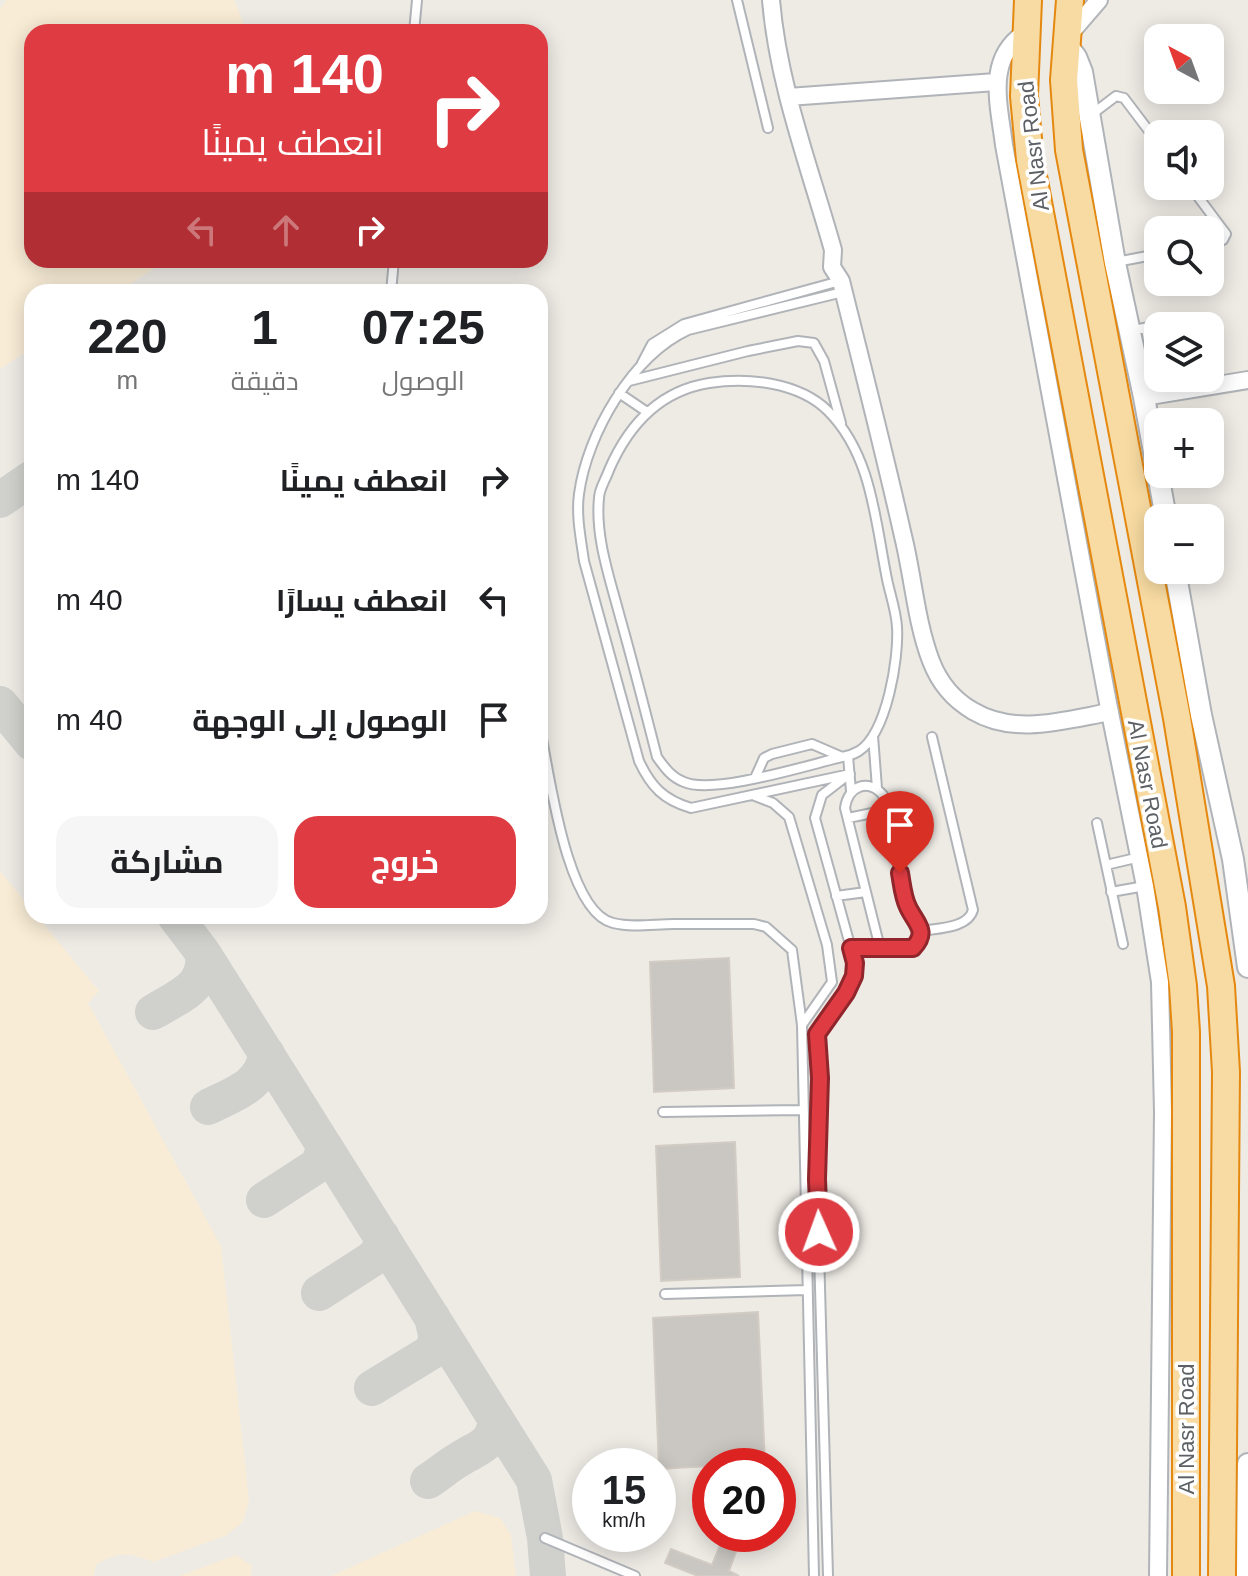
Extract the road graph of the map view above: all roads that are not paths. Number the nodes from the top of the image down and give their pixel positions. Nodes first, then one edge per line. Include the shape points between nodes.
1 (417, 0) edge
2 (737, 0) edge
3 (771, 0) edge
4 (1028, 0) edge
5 (1070, 0) edge
6 (1099, 0) edge
7 (415, 24) edge
8 (1026, 32) junction
9 (1066, 41) junction
10 (996, 82) junction
11 (788, 97) junction
12 (1089, 117) junction
13 (1144, 124) edge
14 (768, 128) dead end
15 (1144, 257) edge
16 (1115, 263) junction
17 (842, 286) junction
18 (1144, 328) edge
19 (1138, 329) junction
20 (1144, 349) edge
21 (1248, 380) edge
22 (629, 381) junction
23 (1145, 392) edge
24 (619, 393) junction
25 (1144, 397) junction
26 (647, 412) junction
27 (842, 428) junction
28 (579, 496) junction
29 (599, 496) junction
30 (1163, 504) edge
31 (1098, 583) junction
32 (1176, 584) edge
33 (633, 663) junction
34 (613, 668) junction
35 (1110, 712) junction
36 (1189, 717) junction
37 (873, 736) junction
38 (932, 737) dead end
39 (845, 757) junction
40 (548, 765) edge
41 (850, 774) junction
42 (755, 778) junction
43 (726, 783) junction
44 (877, 788) junction
45 (851, 791) junction
46 (754, 795) junction
47 (729, 800) junction
48 (887, 810) junction
49 (848, 818) junction
50 (1097, 823) dead end
51 (1140, 857) junction
52 (1240, 858) edge
53 (1106, 865) junction
54 (866, 892) junction
55 (1111, 892) junction
56 (836, 896) junction
57 (1156, 901) junction
58 (922, 931) junction
59 (1123, 944) dead end
60 (851, 948) junction
61 (880, 948) junction
62 (1248, 967) edge
63 (802, 1025) junction
64 (803, 1110) junction
65 (663, 1112) dead end
66 (807, 1290) junction
67 (665, 1294) dead end
68 (1248, 1464) edge
69 (545, 1538) dead end
70 (635, 1576) edge
71 (814, 1576) edge
72 (828, 1576) edge
73 (1158, 1576) edge
74 (1186, 1576) edge
75 (1222, 1576) edge
76 (1247, 1576) edge

1 - 7 lane
2 - 14 lane
3 - 11 street
4 - 8 highway, Al Nasr Road
5 - 9 highway, Al Nasr Road
6 - 9 street
8 - 10 street via 1004,53
8 - 31 highway, Al Nasr Road via 1030,160
9 - 12 street via 1082,72
9 - 36 highway, Al Nasr Road via 1069,150
10 - 11 street
10 - 31 street via 1009,176
11 - 17 street via 833,250 832,267
12 - 13 lane via 1116,96 1127,101
12 - 16 street
15 - 16 lane
16 - 19 street
17 - 22 lane via 684,324 652,344
17 - 35 street via 927,648 943,684 972,710 1009,724 1035,725
18 - 19 lane
19 - 20 street
21 - 25 street
22 - 24 lane
22 - 27 lane via 748,351 814,343
23 - 25 street
24 - 26 lane
24 - 28 lane via 585,465
25 - 30 street
26 - 27 lane via 681,390 726,380 795,391 826,409
26 - 29 lane via 619,446
27 - 37 lane via 863,468 897,624 891,684
28 - 29 lane
28 - 34 lane via 584,561
29 - 33 lane via 600,532
31 - 35 street
31 - 57 highway, Al Nasr Road
32 - 36 street
33 - 34 lane
33 - 43 lane via 657,757 668,772 703,787
34 - 47 lane via 639,761 658,793 691,808
35 - 51 street
36 - 52 street
36 - 75 highway, Al Nasr Road via 1224,1029
37 - 39 lane via 860,751
37 - 44 lane
38 - 58 lane via 973,910 965,922
39 - 41 lane
39 - 42 lane
39 - 42 lane via 812,744 764,758
40 - 63 lane via 571,870 592,908 610,922 630,925 766,927 792,950
41 - 45 lane
41 - 46 lane
41 - 56 lane via 828,787 815,818
42 - 43 lane
43 - 47 lane
44 - 45 lane via 859,786
44 - 48 lane
45 - 49 lane
46 - 47 lane
46 - 63 lane via 789,817 827,945 832,982
48 - 49 lane
48 - 58 lane via 906,904
49 - 54 lane
50 - 53 lane
51 - 53 lane
51 - 57 street
52 - 62 street
53 - 55 lane
54 - 56 lane
54 - 61 lane
55 - 57 lane
55 - 59 lane
56 - 60 lane
57 - 73 street via 1163,1037
57 - 74 highway, Al Nasr Road via 1183,986 1186,1032
58 - 61 lane via 913,948
60 - 61 lane
60 - 72 lane via 854,976 817,1034 816,1048
63 - 64 lane
64 - 65 lane
64 - 66 lane
66 - 67 lane
66 - 71 lane
68 - 76 street
69 - 70 lane

